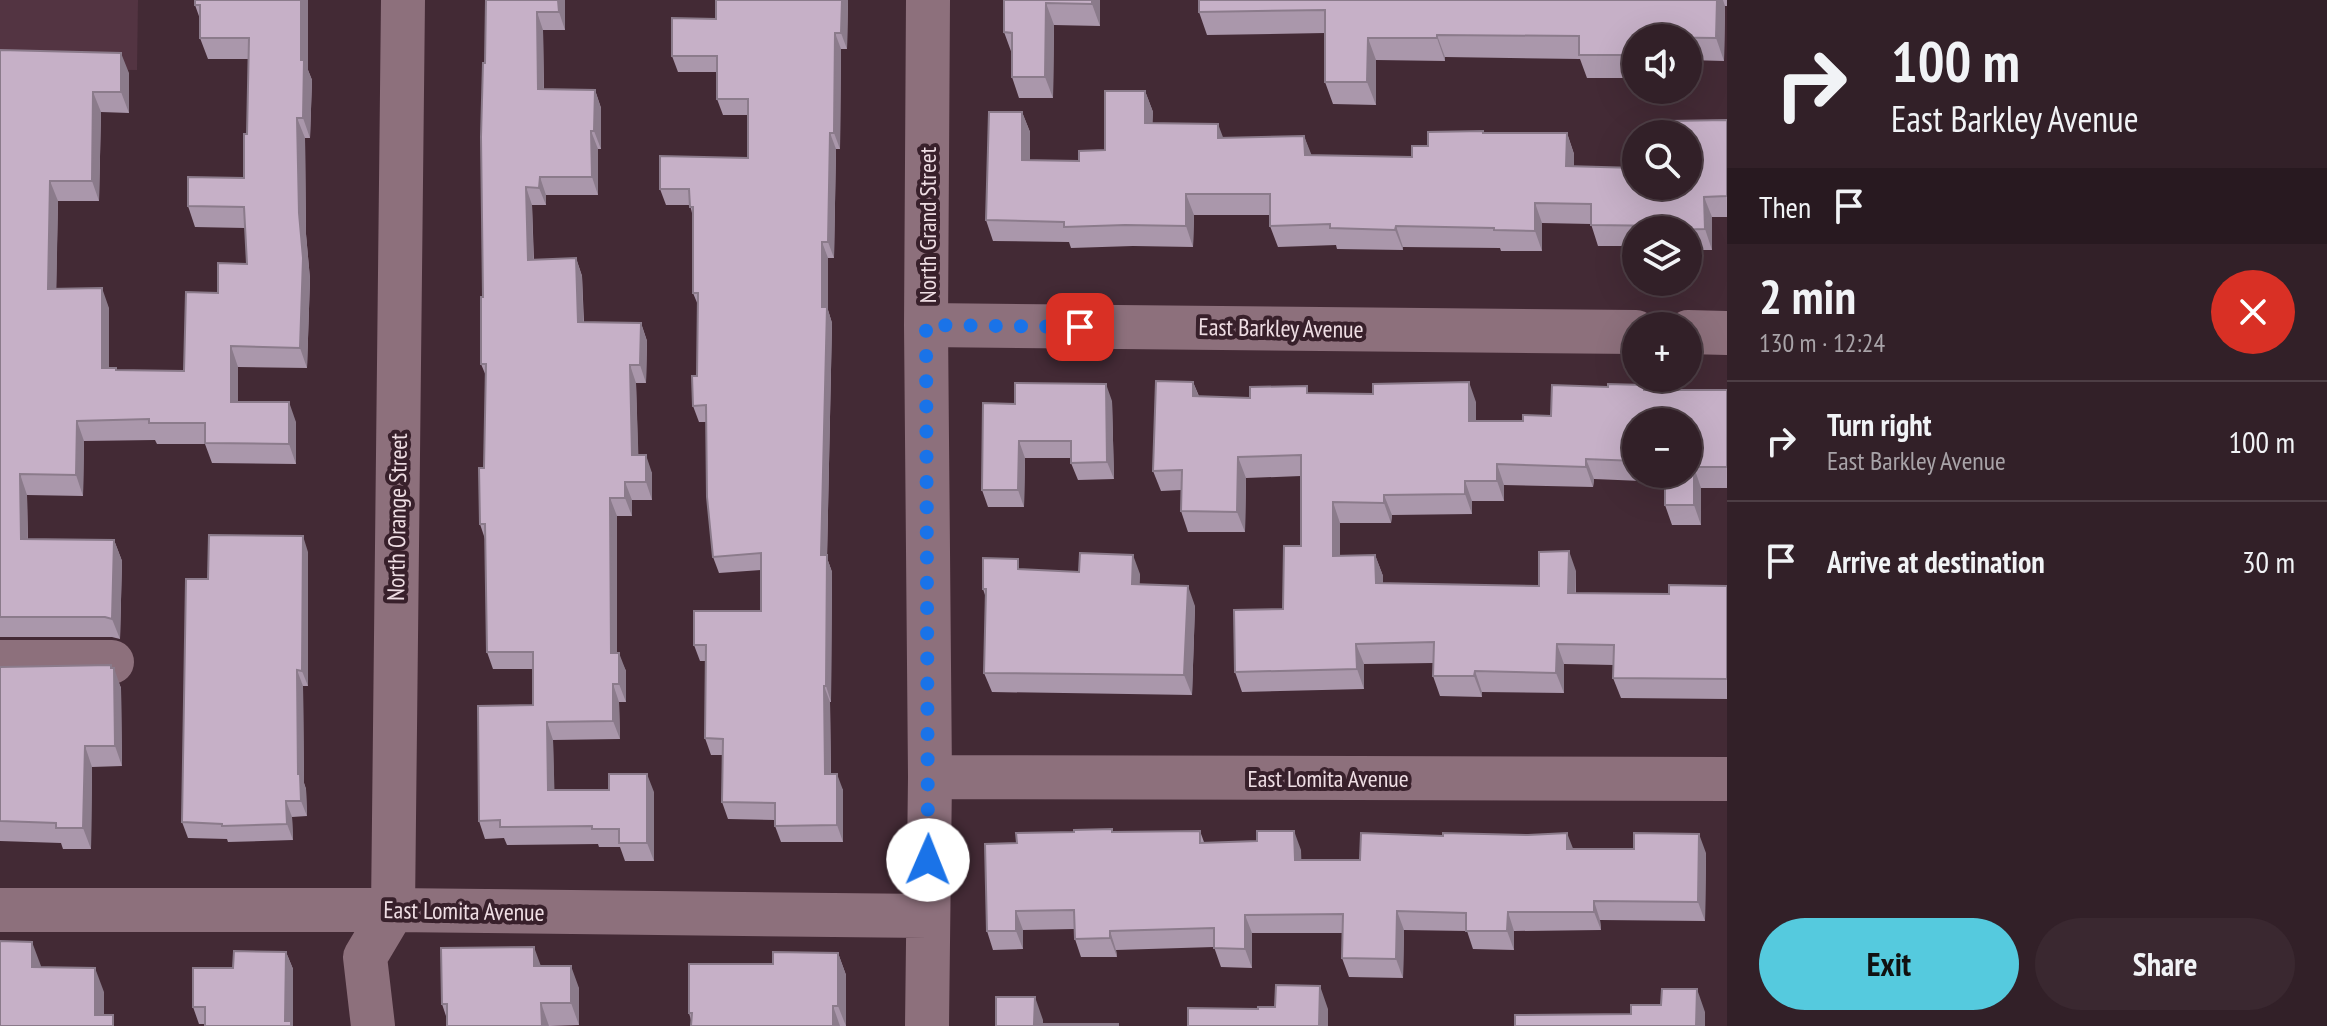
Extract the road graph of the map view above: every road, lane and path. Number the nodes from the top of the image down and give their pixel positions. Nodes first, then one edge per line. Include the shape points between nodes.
1 (403, 0) edge
2 (928, 0) edge
3 (926, 325) junction
4 (1622, 332) edge
5 (1702, 332) edge
6 (1727, 333) edge
7 (0, 662) edge
8 (112, 662) edge
9 (930, 777) junction
10 (1727, 779) edge
11 (0, 910) edge
12 (393, 910) junction
13 (928, 916) junction
14 (373, 1026) edge
15 (927, 1026) edge

1 - 12 street, North Orange Street
2 - 3 street, North Grand Street
3 - 4 street, East Barkley Avenue
3 - 9 street, North Grand Street
5 - 6 street
7 - 8 street
9 - 10 street, East Lomita Avenue
9 - 13 street, North Grand Street
11 - 12 street, East Lomita Avenue
12 - 13 street, East Lomita Avenue
12 - 14 street via 365,957
13 - 15 street, North Grand Street

